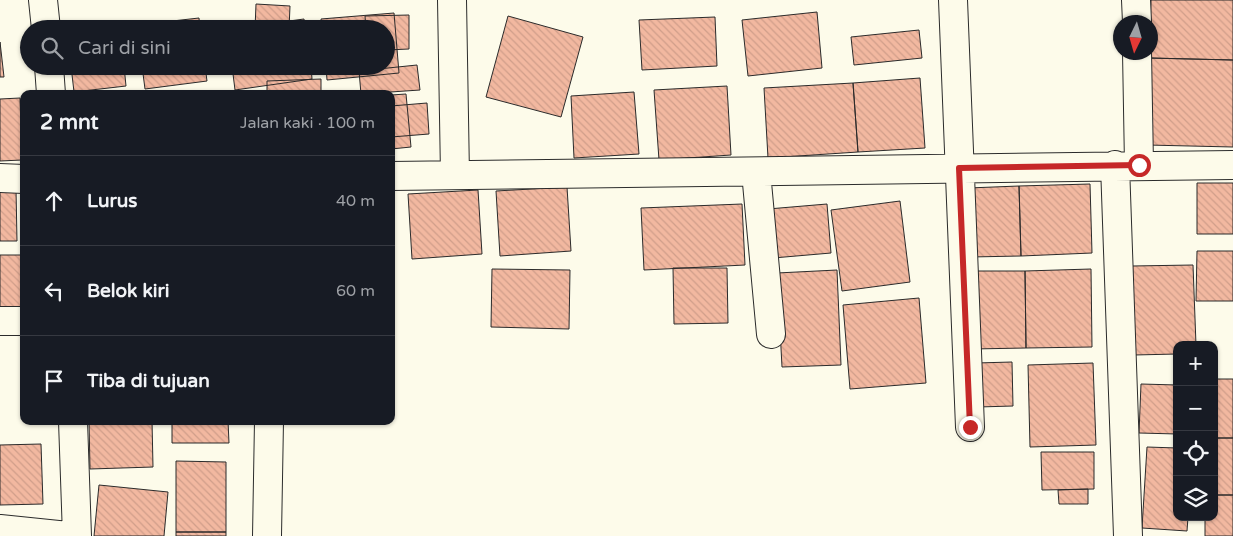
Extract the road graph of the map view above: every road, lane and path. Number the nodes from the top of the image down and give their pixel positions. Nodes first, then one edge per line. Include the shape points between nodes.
1 (43, 0) edge
2 (452, 0) edge
3 (953, 0) edge
4 (1136, 0) edge
5 (1137, 15) edge
6 (45, 20) edge
7 (1136, 60) edge
8 (50, 75) edge
9 (52, 90) edge
10 (1127, 165) junction
11 (1233, 165) edge
12 (959, 168) junction
13 (756, 172) junction
14 (455, 175) junction
15 (395, 176) edge
16 (0, 178) edge
17 (20, 179) edge
18 (0, 321) edge
19 (20, 321) edge
20 (771, 334) dead end
21 (73, 425) edge
22 (269, 425) edge
23 (970, 427) dead end
24 (0, 529) edge
25 (68, 536) edge
26 (77, 536) edge
27 (268, 536) edge
28 (1128, 536) edge

1 - 6 street
2 - 14 street
3 - 12 street
4 - 5 street
7 - 10 street
8 - 9 street
10 - 11 street
10 - 12 street
10 - 28 street
12 - 13 street
12 - 23 street
13 - 14 street
13 - 20 street
14 - 15 street
16 - 17 street
18 - 19 street
21 - 26 street
22 - 27 street
24 - 25 street

